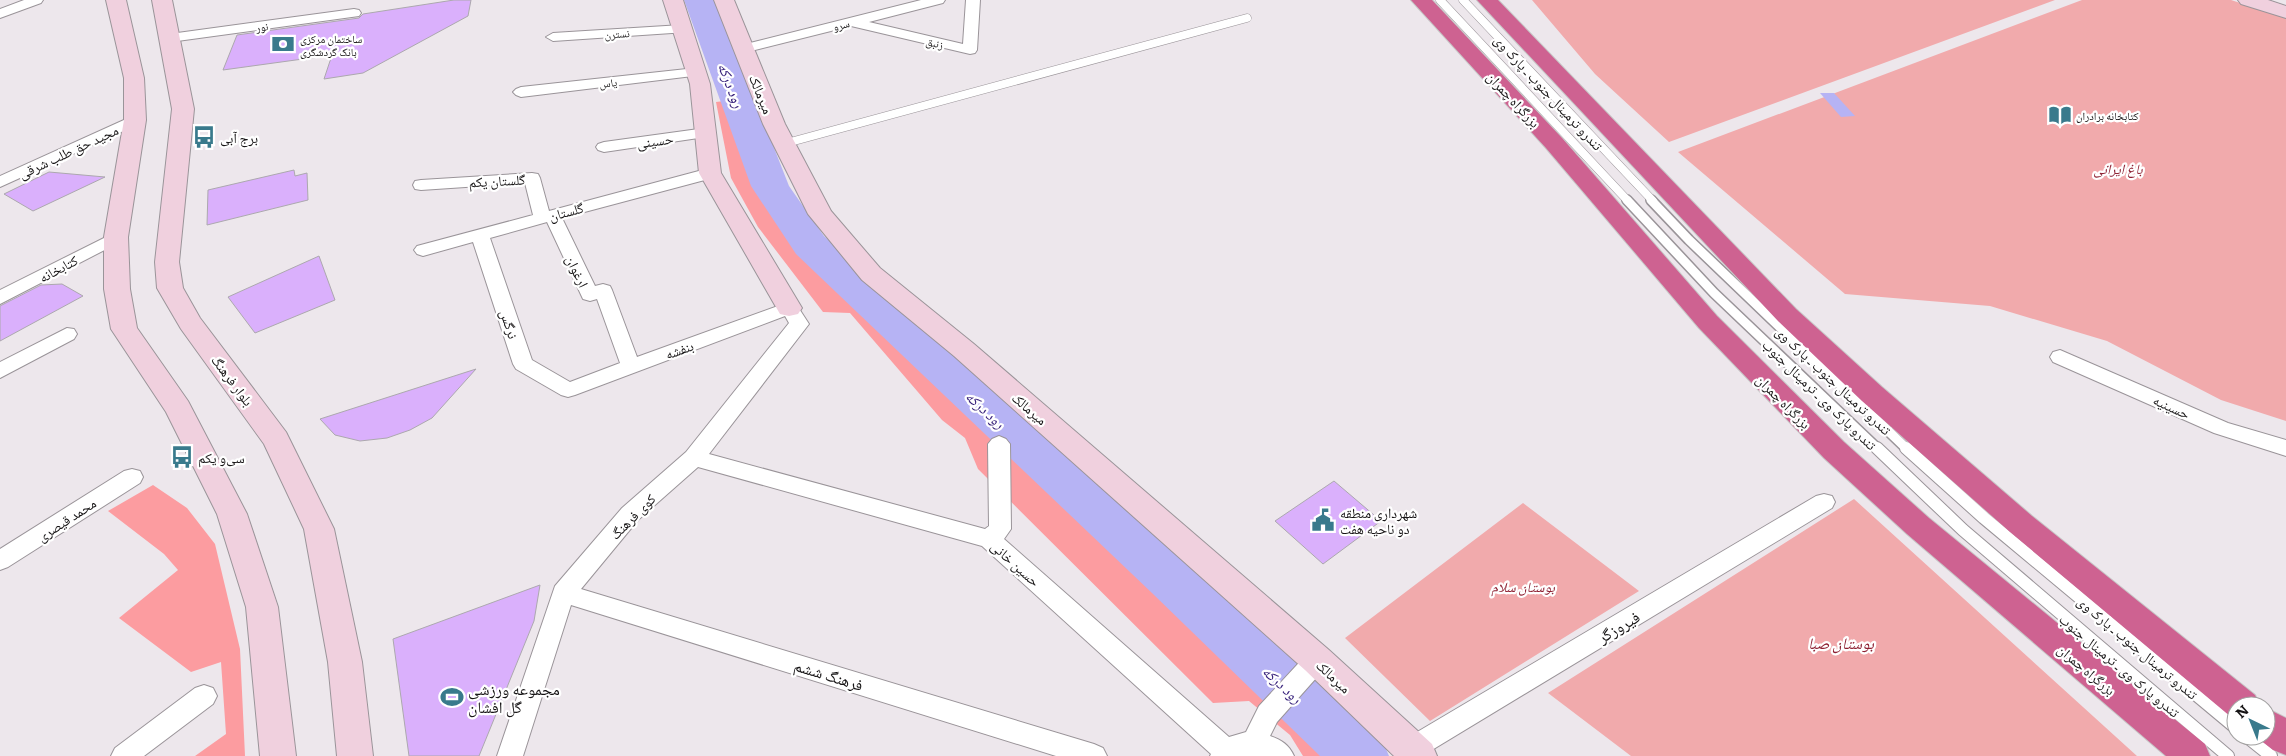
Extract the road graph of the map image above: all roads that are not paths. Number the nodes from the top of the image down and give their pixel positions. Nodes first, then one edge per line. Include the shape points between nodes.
1 (36, 0) edge
2 (116, 0) edge
3 (162, 0) edge
4 (673, 0) edge
5 (724, 0) edge
6 (938, 0) edge
7 (973, 0) edge
8 (1463, 0) edge
9 (1487, 0) edge
10 (2248, 0) edge
11 (1426, 2) edge
12 (2286, 12) edge
13 (354, 13) dead end
14 (0, 14) edge
15 (1247, 18) dead end
16 (852, 22) junction
17 (682, 29) junction
18 (553, 36) dead end
19 (170, 38) junction
20 (743, 49) junction
21 (696, 72) junction
22 (521, 92) dead end
23 (135, 120) junction
24 (706, 133) junction
25 (783, 144) junction
26 (604, 147) dead end
27 (710, 173) junction
28 (0, 182) edge
29 (421, 184) dead end
30 (547, 217) junction
31 (480, 235) junction
32 (116, 237) junction
33 (423, 250) dead end
34 (0, 298) edge
35 (789, 308) junction
36 (67, 334) dead end
37 (2060, 357) dead end
38 (631, 366) junction
39 (0, 371) edge
40 (568, 390) joint
41 (999, 444) dead end
42 (2286, 448) edge
43 (694, 458) junction
44 (132, 477) dead end
45 (1824, 502) dead end
46 (989, 539) junction
47 (0, 561) edge
48 (563, 593) junction
49 (1308, 670) junction
50 (204, 696) dead end
51 (2230, 696) edge
52 (2226, 720) edge
53 (1254, 742) junction
54 (2258, 746) edge
55 (1415, 753) edge
56 (1225, 754) edge
57 (124, 756) edge
58 (278, 756) edge
59 (356, 756) edge
60 (510, 756) edge
61 (1094, 756) edge
62 (1282, 756) edge
63 (2192, 756) edge
64 (2228, 756) edge
65 (2271, 756) edge

1 - 14 street
2 - 23 main road via 134,78
3 - 19 main road, بلوار فرهنگ
4 - 17 main road
5 - 20 main road, میرمالک
6 - 16 street, سرو
7 - 16 street, زنبق via 970,50
8 - 52 lane, تندرو ترمینال جنوب ـ پارک وی via 1689,240 1874,419 1984,518
9 - 51 highway via 1829,355 2020,524
10 - 12 main road
11 - 63 highway, بزرگراه چمران via 1554,143 1708,322 1834,450 1925,532
11 - 64 lane, تندرو پارک وی ـ ترمینال جنوب via 1721,300 1963,530
13 - 19 street, نور
15 - 25 lane
16 - 20 street, سرو
17 - 18 street, نسترن
17 - 21 main road
19 - 59 main road, بلوار فرهنگ via 183,110 167,262 170,288 190,323 276,439 319,529 345,662
20 - 25 main road, میرمالک
21 - 22 street, یاس
21 - 24 main road
23 - 28 street, مجید حق طلب شرقی
23 - 32 main road
24 - 26 street, حسینی
24 - 27 main road
25 - 49 main road, میرمالک via 820,214 871,274 964,350
27 - 30 street, گلستان
27 - 35 main road
29 - 30 street, گلستان یکم via 532,178
30 - 31 street, گلستان
30 - 38 street, ارغوان via 590,295 603,290
31 - 33 street, گلستان
31 - 40 street, نرگس via 523,364
32 - 34 street, کتابخانه
32 - 58 main road via 117,289 124,329 178,408 232,514 262,607
35 - 38 street, بنفشه
35 - 43 street, کوی فرهنگ via 799,324
36 - 39 street
37 - 42 street, حسینیه via 2221,428
38 - 40 street, بنفشه
41 - 46 street via 1000,529
43 - 46 street, حسین خانی
43 - 48 street, کوی فرهنگ via 630,514
44 - 47 street, محمد قیصری
45 - 55 street, فیروزگر
46 - 56 street, حسین خانی
48 - 60 street, کوی فرهنگ
48 - 61 street, فرهنگ ششم
49 - 53 street via 1268,714
49 - 55 main road, میرمالک
50 - 57 street
53 - 56 street via 1244,743
53 - 62 street via 1266,745
54 - 65 lane

